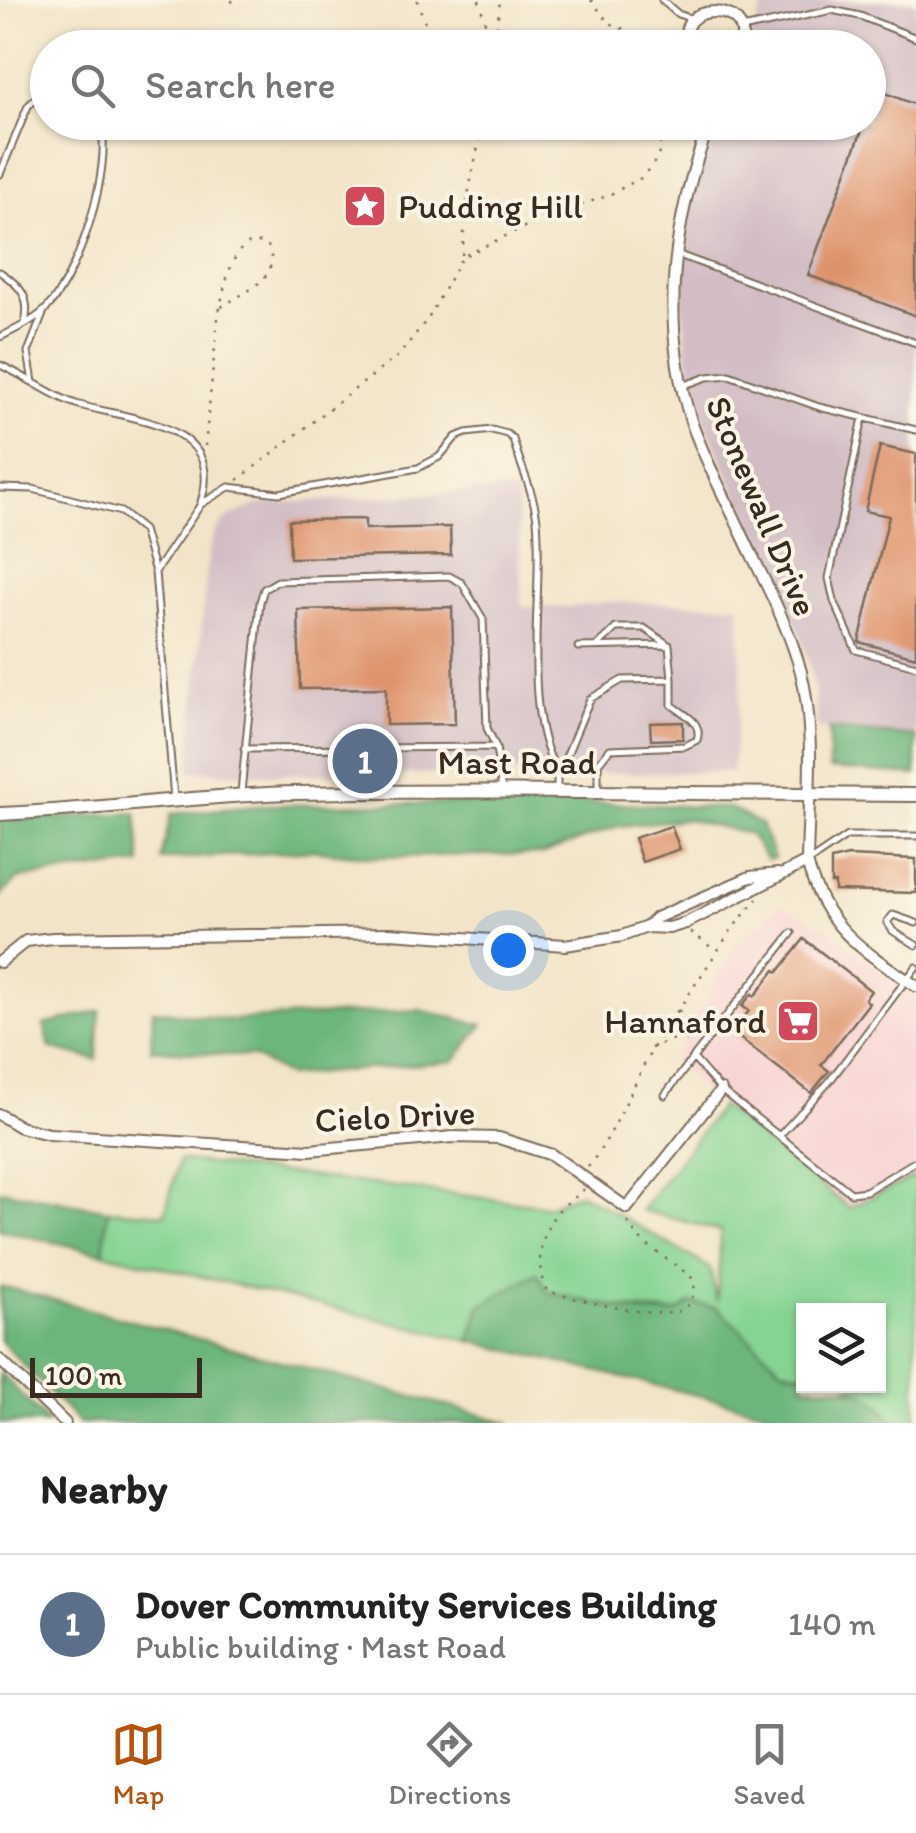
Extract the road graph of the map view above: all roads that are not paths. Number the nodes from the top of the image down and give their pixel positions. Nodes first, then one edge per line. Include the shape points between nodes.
1 (662, 0) edge
2 (690, 18) junction
3 (742, 29) joint
4 (687, 30) edge
5 (916, 38) edge
6 (30, 104) edge
7 (104, 140) edge
8 (704, 140) edge
9 (0, 174) edge
10 (676, 255) junction
11 (0, 272) edge
12 (45, 311) junction
13 (25, 323) junction
14 (0, 337) edge
15 (916, 343) edge
16 (0, 365) edge
17 (32, 382) junction
18 (682, 386) junction
19 (863, 418) junction
20 (916, 430) edge
21 (0, 488) edge
22 (200, 504) junction
23 (155, 572) junction
24 (669, 645) junction
25 (578, 647) dead end
26 (596, 647) junction
27 (916, 666) edge
28 (672, 679) junction
29 (496, 747) junction
30 (244, 749) junction
31 (556, 770) junction
32 (557, 791) junction
33 (598, 791) junction
34 (502, 792) junction
35 (808, 794) junction
36 (241, 795) junction
37 (916, 795) edge
38 (174, 799) junction
39 (0, 814) edge
40 (916, 836) edge
41 (807, 862) junction
42 (916, 922) edge
43 (792, 933) dead end
44 (916, 946) edge
45 (0, 962) edge
46 (916, 967) edge
47 (912, 983) edge
48 (693, 1058) junction
49 (721, 1090) junction
50 (665, 1095) dead end
51 (0, 1116) edge
52 (778, 1136) junction
53 (916, 1161) edge
54 (0, 1360) edge
55 (65, 1423) edge

1 - 2 lane
2 - 3 street via 704,6 723,5
2 - 4 street
3 - 5 lane via 832,10
6 - 9 lane
7 - 12 lane via 92,210
8 - 10 street, Stonewall Drive via 684,196
10 - 15 lane
10 - 18 street, Stonewall Drive via 672,320
11 - 13 lane via 25,295
12 - 13 lane
12 - 17 lane via 28,352
13 - 14 lane
16 - 17 lane
17 - 22 lane via 77,404 186,438 208,469
18 - 19 lane via 728,375
18 - 35 street, Stonewall Drive via 702,449 795,652 806,704
19 - 20 lane
19 - 27 lane via 833,548 831,588 856,650
21 - 23 lane via 34,488 121,512 143,530
22 - 23 lane
22 - 31 lane via 229,486 280,493 379,476 430,463 466,433 507,434 537,523 540,712 545,751
23 - 38 lane
24 - 26 lane
24 - 26 lane via 644,628 616,628
24 - 28 lane
25 - 26 lane
28 - 31 lane via 622,680 590,698
28 - 33 lane via 672,705 696,724 697,740 610,750 600,760
29 - 30 lane
29 - 30 lane via 487,728 483,619 462,582 449,576 278,581 264,589
29 - 34 lane
30 - 36 lane
31 - 32 lane
32 - 33 street, Mast Road
32 - 34 street, Mast Road
33 - 35 street, Mast Road
34 - 36 street, Mast Road
35 - 37 street, Mast Road
35 - 41 street, Stonewall Drive
36 - 38 street, Mast Road
38 - 39 street, Mast Road
40 - 41 lane via 847,836
41 - 45 street via 750,877 647,927 565,945 375,933 53,938 26,941
41 - 47 street via 845,935
42 - 44 lane via 893,915 886,922
43 - 48 lane
46 - 47 lane
47 - 52 lane
48 - 49 lane
48 - 50 lane
49 - 51 street, Cielo Drive via 626,1208 552,1155 500,1138 293,1150 49,1134
49 - 52 lane
52 - 53 lane via 851,1193
54 - 55 street

